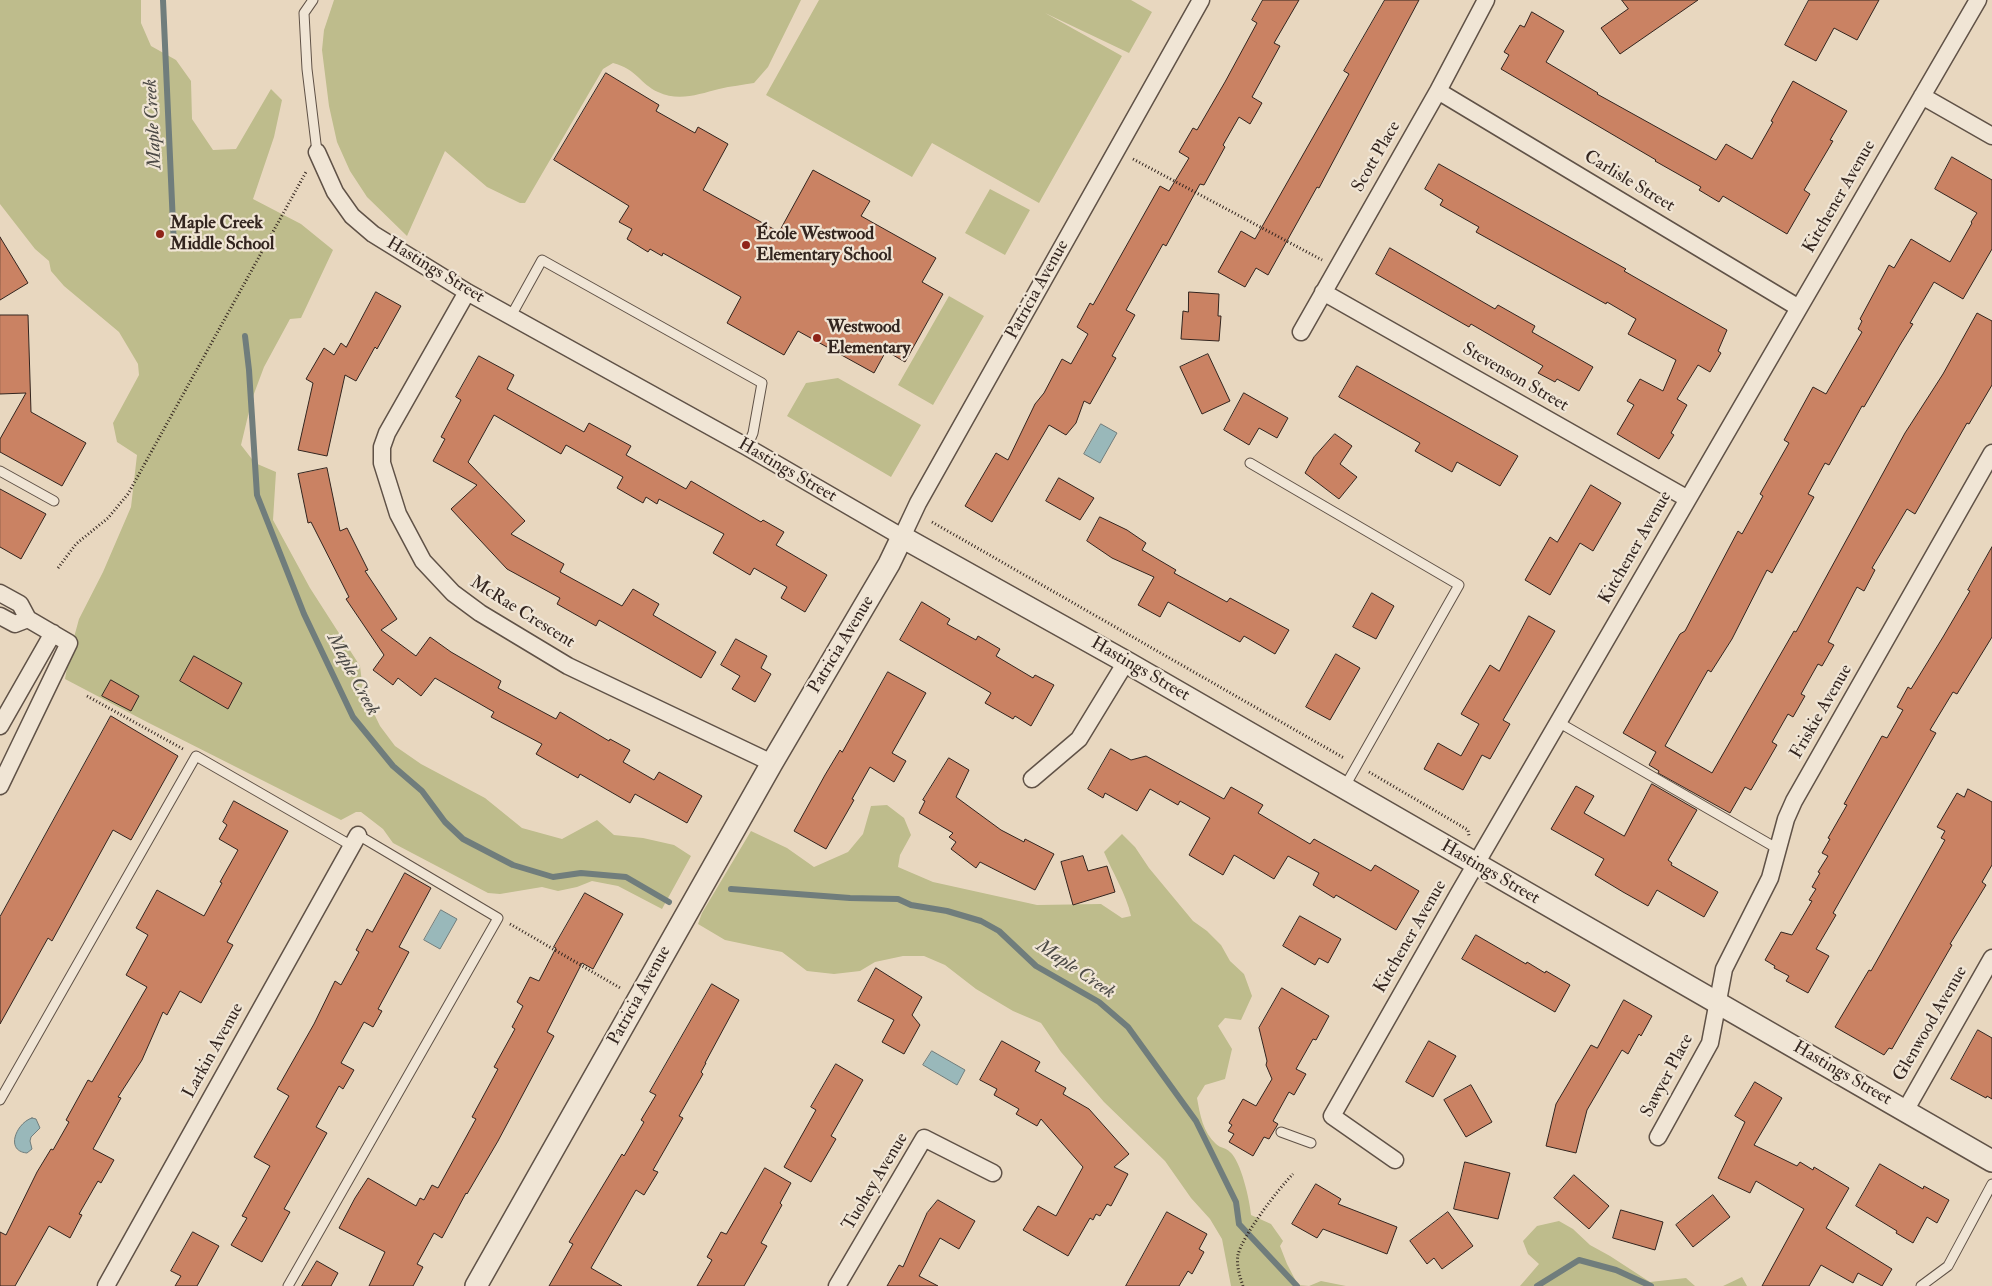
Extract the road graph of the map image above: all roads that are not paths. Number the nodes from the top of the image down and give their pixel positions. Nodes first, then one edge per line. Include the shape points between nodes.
1 (313, 0) edge
2 (1201, 0) edge
3 (1486, 0) edge
4 (1978, 0) edge
5 (1438, 91) junction
6 (1922, 96) junction
7 (1992, 136) edge
8 (317, 152) joint
9 (467, 292) junction
10 (1323, 292) junction
11 (1799, 308) junction
12 (511, 316) junction
13 (1301, 332) dead end
14 (747, 447) junction
15 (1992, 453) edge
16 (1250, 463) dead end
17 (0, 471) edge
18 (1688, 499) junction
19 (54, 501) dead end
20 (902, 537) junction
21 (0, 593) edge
22 (0, 616) edge
23 (28, 619) junction
24 (53, 633) junction
25 (1126, 662) junction
26 (1558, 722) junction
27 (0, 726) edge
28 (772, 763) junction
29 (1032, 779) dead end
30 (0, 786) edge
31 (1344, 788) junction
32 (355, 840) junction
33 (1778, 849) junction
34 (1476, 864) junction
35 (1992, 958) edge
36 (1718, 1004) junction
37 (0, 1100) edge
38 (1905, 1111) junction
39 (1281, 1132) dead end
40 (1658, 1137) dead end
41 (1311, 1143) dead end
42 (1396, 1160) dead end
43 (1992, 1161) edge
44 (993, 1173) dead end
45 (1992, 1184) edge
46 (106, 1286) edge
47 (288, 1286) edge
48 (476, 1286) edge
49 (837, 1286) edge
50 (1921, 1286) edge

1 - 8 lane via 304,13
2 - 20 street, Patricia Avenue via 918,503
3 - 5 street, Scott Place
4 - 6 street, Kitchener Avenue
5 - 10 street, Scott Place
5 - 11 street, Carlisle Street
6 - 7 street
6 - 11 street, Kitchener Avenue
8 - 9 street, Hastings Street via 334,192 352,216 373,234
9 - 12 street, Hastings Street
9 - 28 street, McRae Crescent via 382,447 382,463 398,514 423,561 453,593 480,613 568,666
10 - 13 street, Scott Place
10 - 18 street, Stevenson Street
11 - 18 street, Kitchener Avenue
12 - 14 street, Hastings Street
12 - 14 lane via 542,260 568,274 762,383 753,433
14 - 20 street, Hastings Street
15 - 33 street, Friskie Avenue via 1794,801
16 - 31 lane via 1459,585
17 - 19 lane
18 - 26 street, Kitchener Avenue
20 - 25 street, Hastings Street
20 - 28 street, Patricia Avenue
21 - 23 street via 20,604
22 - 23 street via 15,624
23 - 24 street
24 - 27 street
24 - 30 street via 69,643
25 - 29 street via 1079,739
25 - 31 street, Hastings Street
26 - 33 lane
26 - 34 street, Kitchener Avenue
28 - 48 street, Patricia Avenue
31 - 34 street, Hastings Street
32 - 37 lane via 196,756
32 - 46 street, Larkin Avenue
32 - 47 lane via 498,918
33 - 36 street, Friskie Avenue via 1764,894 1724,968
34 - 36 street, Hastings Street
34 - 42 street, Kitchener Avenue via 1332,1116
35 - 38 street, Glenwood Avenue
36 - 38 street, Hastings Street
36 - 40 street, Sawyer Place via 1710,1043
38 - 43 street, Hastings Street
39 - 41 lane
44 - 49 street, Tuohey Avenue via 924,1138
45 - 50 lane via 1948,1266

